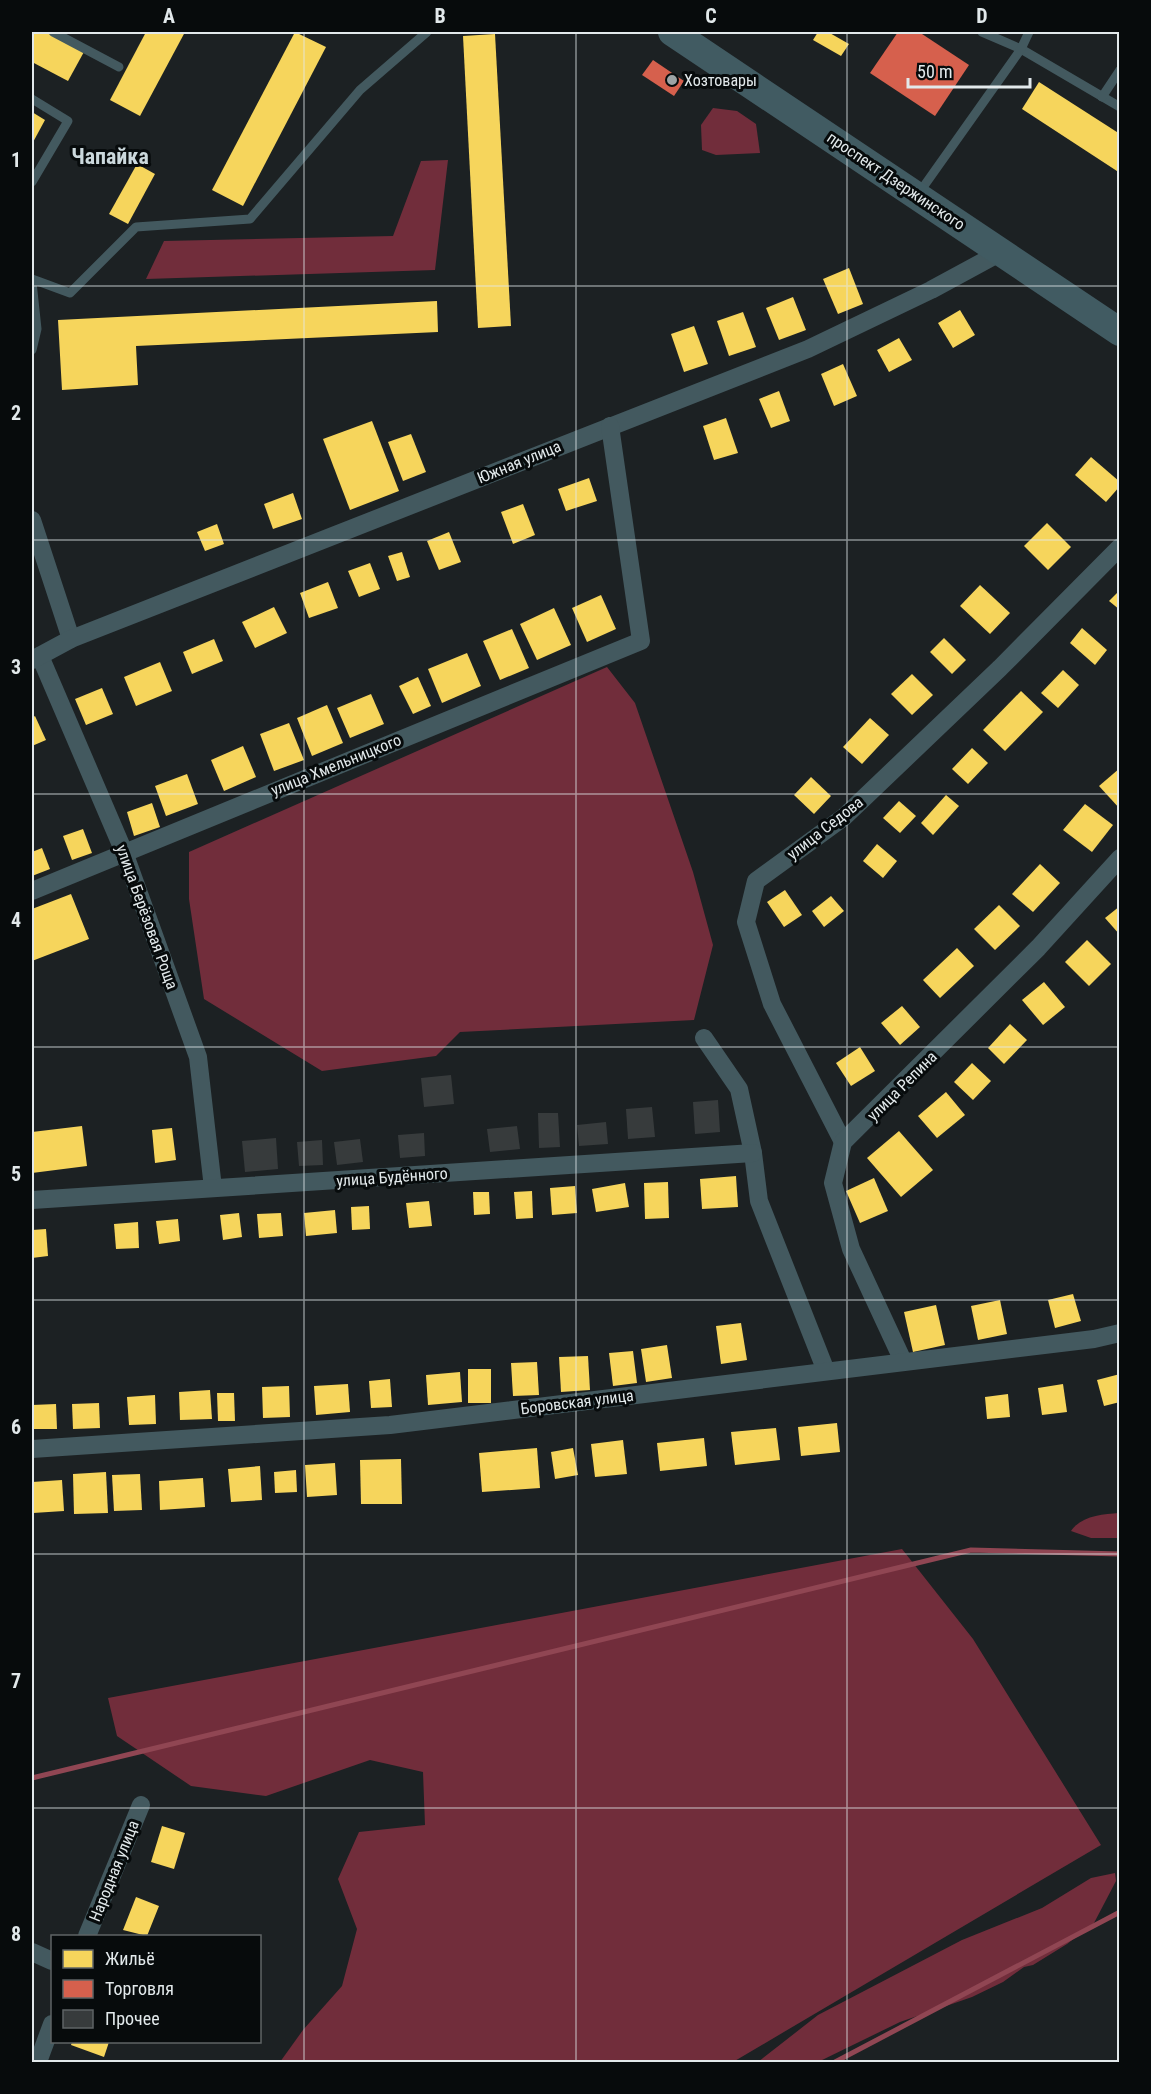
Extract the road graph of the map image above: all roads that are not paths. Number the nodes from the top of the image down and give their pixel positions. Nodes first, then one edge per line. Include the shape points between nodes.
1 (53, 32) edge
2 (427, 32) edge
3 (672, 32) edge
4 (982, 32) edge
5 (1029, 32) edge
6 (1021, 49) junction
7 (119, 67) dead end
8 (1119, 70) edge
9 (1102, 97) junction
10 (32, 99) edge
11 (1119, 107) edge
12 (32, 182) edge
13 (918, 195) junction
14 (1001, 252) junction
15 (32, 281) edge
16 (1119, 332) edge
17 (32, 350) edge
18 (610, 426) junction
19 (32, 520) edge
20 (1119, 548) edge
21 (71, 639) junction
22 (36, 658) edge
23 (124, 852) junction
24 (1119, 858) edge
25 (32, 891) edge
26 (704, 1038) dead end
27 (843, 1142) junction
28 (753, 1153) junction
29 (213, 1188) junction
30 (32, 1200) edge
31 (1119, 1333) edge
32 (903, 1361) junction
33 (826, 1371) junction
34 (32, 1449) edge
35 (141, 1805) dead end
36 (87, 1935) edge
37 (32, 1952) edge
38 (51, 1961) edge
39 (51, 2027) edge
40 (38, 2062) edge

1 - 7 lane
2 - 15 lane via 360,90 250,219 136,227 70,293
3 - 13 main road, проспект Дзержинского
4 - 6 lane
5 - 6 lane
6 - 9 lane
6 - 13 lane
8 - 9 lane
9 - 11 lane
10 - 12 lane via 68,121
13 - 14 main road, проспект Дзержинского
14 - 16 main road, проспект Дзержинского
14 - 18 street, Южная улица via 931,291 808,349
15 - 17 lane via 37,329
18 - 21 street, Южная улица
18 - 23 street, улица Хмельницкого via 641,641
19 - 21 street
20 - 27 street, улица Седова via 844,817 756,881 746,922 772,1004
21 - 22 street, Южная улица
22 - 23 street, улица Берёзовая Роща
23 - 25 street, улица Хмельницкого
23 - 29 street, улица Берёзовая Роща via 198,1057
24 - 27 street, улица Репина via 1030,956
26 - 28 street via 739,1089
27 - 32 street via 833,1183 851,1249
28 - 29 street, улица Будённого
28 - 33 street via 759,1201
29 - 30 street, улица Будённого
31 - 32 street, Боровская улица
32 - 33 street, Боровская улица
33 - 34 street, Боровская улица via 390,1425
35 - 36 street, Народная улица
37 - 38 street
39 - 40 street

